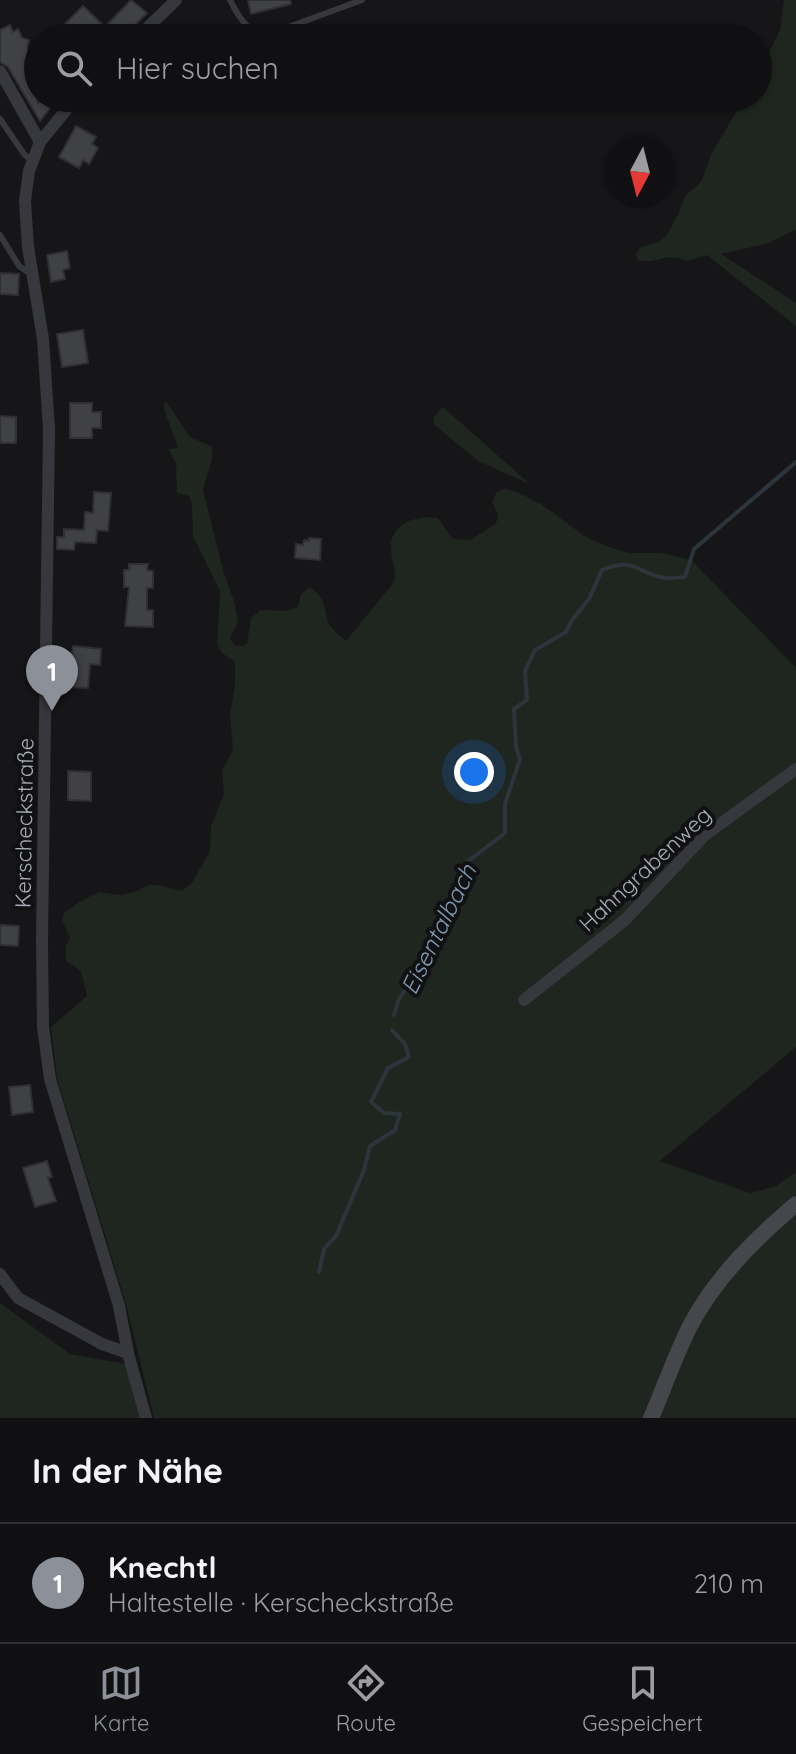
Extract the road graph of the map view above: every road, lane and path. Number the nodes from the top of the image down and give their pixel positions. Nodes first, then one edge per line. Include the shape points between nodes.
1 (176, 0) edge
2 (230, 0) edge
3 (362, 0) edge
4 (151, 24) edge
5 (244, 24) edge
6 (297, 24) edge
7 (0, 71) edge
8 (65, 112) edge
9 (0, 119) edge
10 (40, 142) junction
11 (32, 161) junction
12 (0, 235) edge
13 (32, 276) junction
14 (796, 769) edge
15 (524, 1000) dead end
16 (796, 1204) edge
17 (0, 1274) edge
18 (128, 1353) junction
19 (146, 1418) edge
20 (651, 1418) edge

1 - 4 street
2 - 5 lane
3 - 6 lane
7 - 10 street
8 - 10 street, Kerscheckstraße
9 - 11 lane
10 - 11 street, Kerscheckstraße
11 - 13 street, Kerscheckstraße via 25,201
12 - 13 lane via 19,266
13 - 18 street, Kerscheckstraße via 49,429 45,1050
14 - 15 street, Hahngrabenweg via 705,835 625,920
16 - 20 street via 709,1294
17 - 18 street via 18,1298
18 - 19 street, Kerscheckstraße

